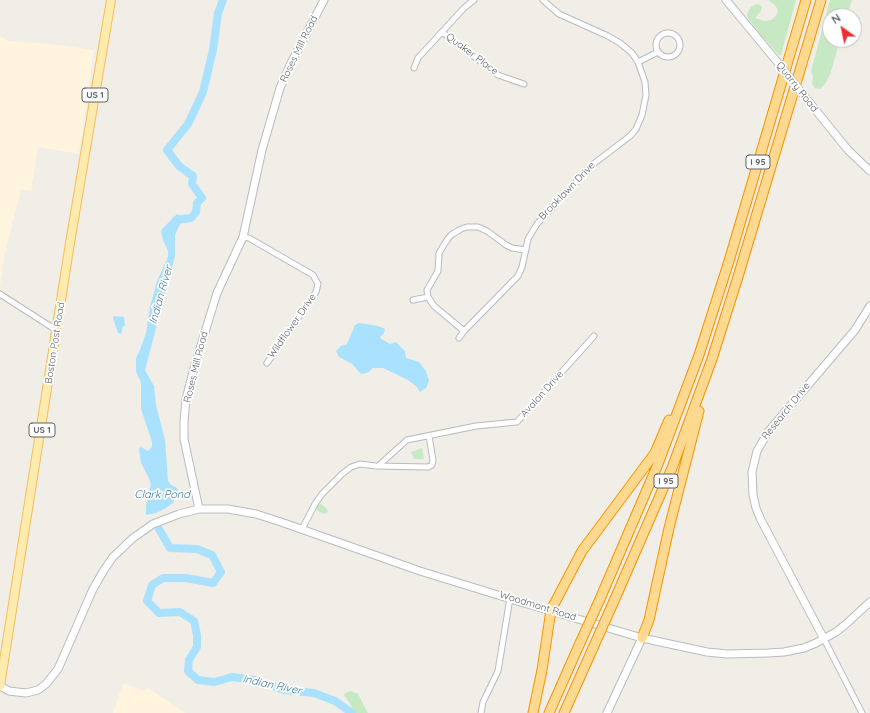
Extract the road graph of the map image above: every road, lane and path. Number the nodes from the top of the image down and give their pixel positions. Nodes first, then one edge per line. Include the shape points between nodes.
1 (111, 0) edge
2 (324, 0) edge
3 (474, 0) edge
4 (543, 0) edge
5 (726, 0) edge
6 (806, 0) edge
7 (821, 0) edge
8 (442, 32) junction
9 (658, 52) junction
10 (638, 62) junction
11 (414, 68) dead end
12 (524, 84) dead end
13 (870, 170) edge
14 (243, 237) junction
15 (526, 250) junction
16 (0, 294) edge
17 (428, 297) junction
18 (413, 300) dead end
19 (870, 306) edge
20 (709, 324) junction
21 (56, 330) junction
22 (464, 331) junction
23 (594, 336) dead end
24 (459, 338) dead end
25 (712, 359) junction
26 (267, 363) dead end
27 (429, 436) junction
28 (378, 466) junction
29 (199, 509) junction
30 (302, 529) junction
31 (510, 598) junction
32 (870, 602) edge
33 (551, 610) junction
34 (642, 638) junction
35 (824, 639) junction
36 (0, 686) edge
37 (480, 713) edge
38 (533, 713) edge
39 (549, 713) edge
40 (564, 713) edge
41 (607, 713) edge
42 (862, 713) edge

1 - 21 main road, Boston Post Road / US 1
2 - 14 street, Roses Mill Road via 278,93 262,150
3 - 8 street
4 - 10 street, Brooklawn Drive via 559,14 620,43
5 - 13 street, Quarry Road, bridge via 848,150
6 - 20 highway, I 95
7 - 25 highway, I 95
8 - 11 street via 418,58
8 - 12 street, Quaker Place via 498,75
9 - 9 street via 666,57 676,54 680,46 678,37 670,33 661,36 656,43
9 - 10 street
10 - 15 street, Brooklawn Drive via 645,82 646,95 636,129 592,165 544,215 530,234
14 - 26 street, Wildflower Drive via 249,238 313,276 318,284 316,292
14 - 29 street, Roses Mill Road via 217,293 186,399 184,438
15 - 17 street via 512,248 482,228 461,229 451,235 441,249 438,271 429,287
15 - 22 street, Brooklawn Drive via 522,268 515,280
16 - 21 street
17 - 18 street
17 - 22 street via 434,306
19 - 35 street, Research Drive via 850,335 768,432 757,451 752,472 753,495 761,520
20 - 33 highway via 655,453 582,551
20 - 39 highway, I 95, bridge via 686,392 633,525
21 - 36 main road, Boston Post Road / US 1
22 - 24 street, Brooklawn Drive
23 - 27 street, Avalon Drive via 517,422 476,426
25 - 34 highway
25 - 40 highway, I 95, bridge via 670,473
27 - 28 street, Avalon Drive via 407,440
27 - 28 street via 433,460 430,466
28 - 30 street via 360,464 345,471 315,504
29 - 30 street, Woodmont Road via 220,508 245,512
29 - 36 street via 154,524 133,538 113,558 93,589 58,669 46,684 38,690 26,693 9,691
30 - 31 street, Woodmont Road via 420,571
31 - 33 street, Woodmont Road
31 - 37 street via 498,670
32 - 35 street, Woodmont Road via 846,624
33 - 34 street, Woodmont Road
33 - 38 highway
34 - 35 street, Woodmont Road via 691,650 727,654 784,652 804,648
34 - 41 street
35 - 42 street

